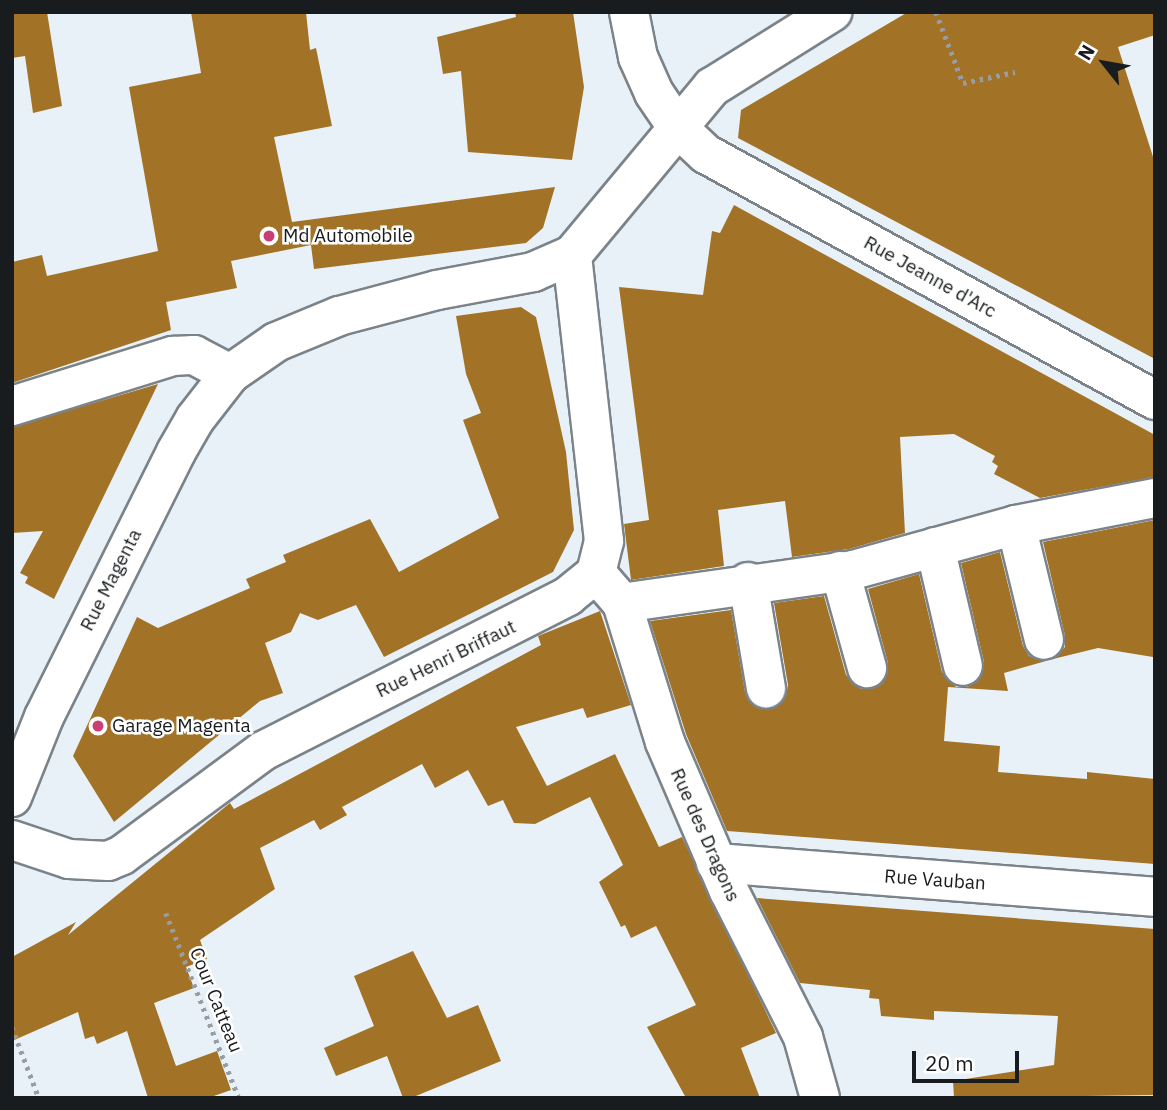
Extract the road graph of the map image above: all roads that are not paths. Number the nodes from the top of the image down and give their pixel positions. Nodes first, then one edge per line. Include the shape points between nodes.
1 (629, 12) edge
2 (832, 12) edge
3 (677, 127) junction
4 (572, 255) junction
5 (230, 374) junction
6 (1155, 400) edge
7 (12, 406) edge
8 (1155, 498) edge
9 (1016, 525) junction
10 (935, 547) junction
11 (840, 571) junction
12 (596, 573) junction
13 (748, 582) junction
14 (622, 603) junction
15 (1044, 640) dead end
16 (963, 666) dead end
17 (867, 668) dead end
18 (766, 688) dead end
19 (12, 797) edge
20 (12, 840) edge
21 (716, 863) junction
22 (1155, 897) edge
23 (820, 1098) edge

1 - 3 street, Rue Jeanne d'Arc via 643,68
2 - 3 street, Rue Magenta via 712,88
3 - 4 street, Rue Magenta
3 - 6 street, Rue Jeanne d'Arc via 706,154
4 - 5 street, Rue Magenta via 533,272 339,316 276,342
4 - 12 street via 604,541
5 - 7 street via 194,355 173,356
5 - 19 street, Rue Magenta via 176,452 44,717
8 - 9 street
9 - 10 street
9 - 15 street
10 - 11 street
10 - 16 street
11 - 13 street
11 - 17 street
12 - 14 street, Rue des Dragons
12 - 20 street, Rue Henri Briffaut via 568,596 263,751 122,855 108,861 69,859
13 - 14 street
13 - 18 street
14 - 21 street, Rue des Dragons via 656,719
21 - 22 street, Rue Vauban
21 - 23 street, Rue des Dragons via 803,1037

